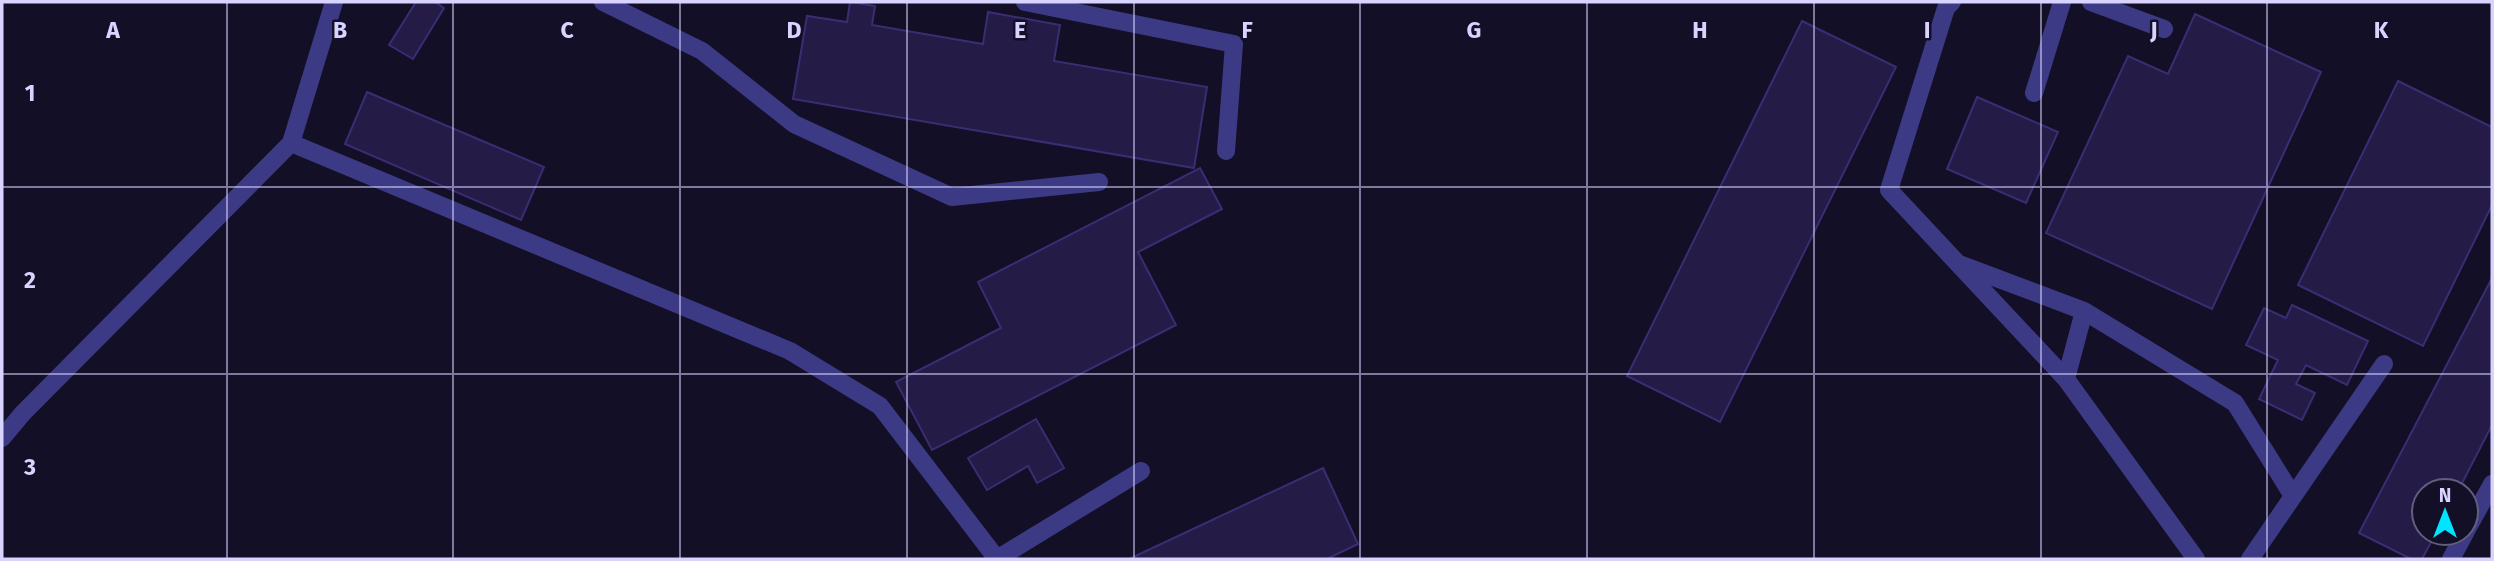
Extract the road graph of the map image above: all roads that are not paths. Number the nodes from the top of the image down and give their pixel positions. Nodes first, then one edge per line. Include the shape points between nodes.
1 (334, 2) edge
2 (603, 2) edge
3 (1025, 2) edge
4 (1952, 2) edge
5 (2062, 2) edge
6 (2091, 2) edge
7 (2164, 29) dead end
8 (2034, 93) dead end
9 (291, 143) junction
10 (1226, 151) dead end
11 (1099, 182) dead end
12 (1955, 262) junction
13 (2084, 311) junction
14 (2384, 364) dead end
15 (2066, 379) junction
16 (2, 438) edge
17 (1141, 471) dead end
18 (2492, 484) edge
19 (2293, 496) junction
20 (2480, 505) edge
21 (997, 559) edge
22 (2196, 559) edge
23 (2250, 559) edge

1 - 9 street
2 - 11 street via 702,51 794,124 952,197
3 - 10 street via 1234,44
4 - 12 street via 1946,8 1889,190
5 - 8 street
6 - 7 street
9 - 16 street
9 - 21 street via 790,351 880,406
12 - 13 street
12 - 15 street
13 - 15 street
13 - 19 street via 2235,403
14 - 19 street
15 - 22 street
17 - 21 street
18 - 20 street
19 - 23 street

